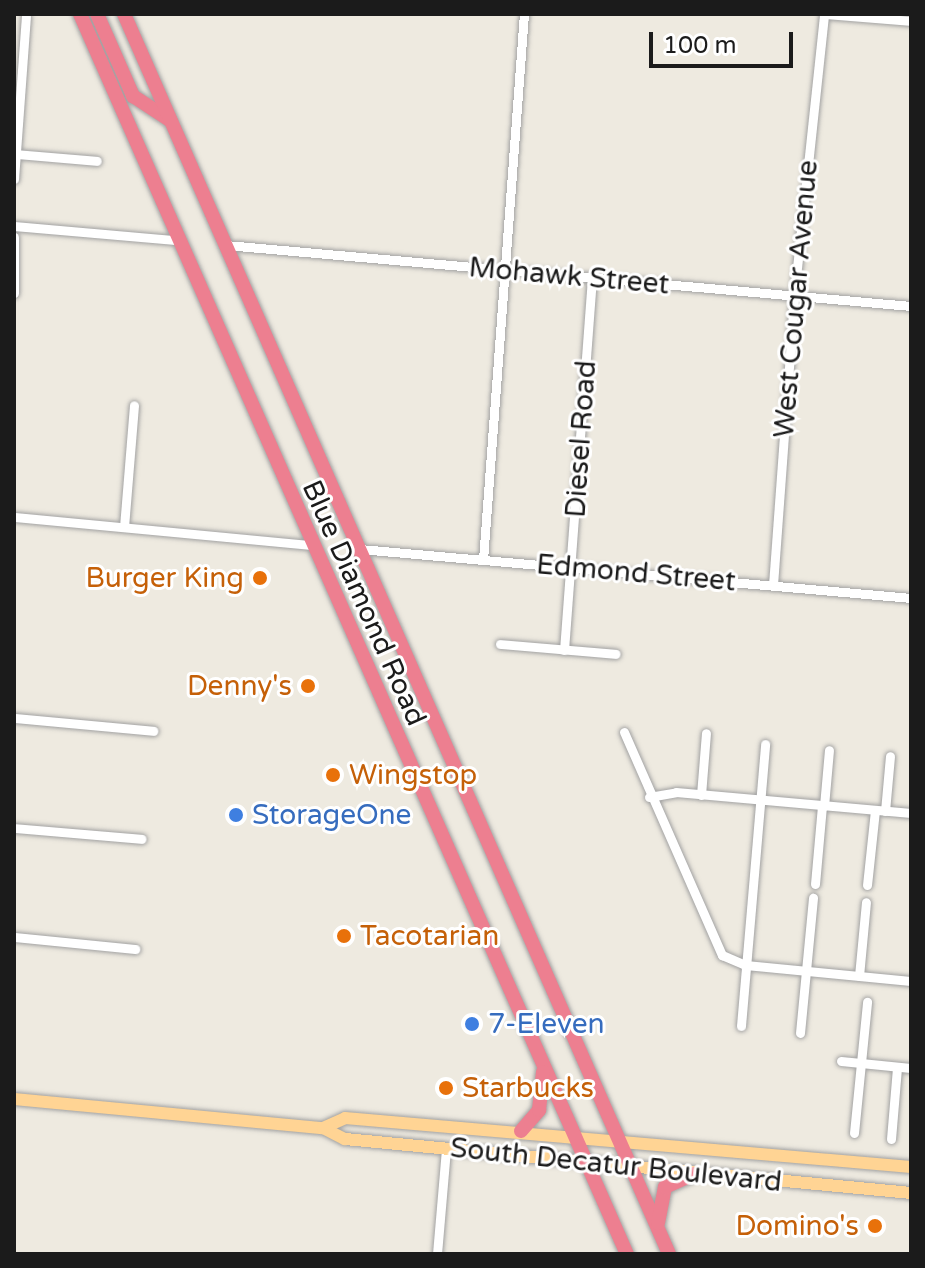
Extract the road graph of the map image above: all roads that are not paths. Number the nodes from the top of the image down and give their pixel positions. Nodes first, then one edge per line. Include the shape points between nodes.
1 (80, 14) edge
2 (97, 14) edge
3 (124, 14) edge
4 (524, 14) edge
5 (824, 14) edge
6 (26, 16) dead end
7 (911, 21) edge
8 (172, 122) junction
9 (16, 154) junction
10 (97, 161) dead end
11 (14, 179) edge
12 (14, 226) edge
13 (14, 237) edge
14 (175, 240) junction
15 (226, 245) junction
16 (505, 271) junction
17 (592, 277) junction
18 (14, 293) edge
19 (794, 296) junction
20 (911, 306) edge
21 (134, 405) dead end
22 (14, 517) edge
23 (124, 527) junction
24 (310, 545) junction
25 (360, 549) junction
26 (483, 560) junction
27 (572, 568) junction
28 (773, 585) junction
29 (911, 598) edge
30 (500, 644) dead end
31 (564, 650) junction
32 (616, 654) dead end
33 (14, 718) edge
34 (153, 731) dead end
35 (624, 732) dead end
36 (706, 733) dead end
37 (765, 744) dead end
38 (829, 750) dead end
39 (890, 756) dead end
40 (701, 795) junction
41 (649, 797) junction
42 (760, 801) junction
43 (823, 806) junction
44 (880, 811) junction
45 (911, 813) edge
46 (14, 828) edge
47 (142, 839) dead end
48 (815, 884) dead end
49 (867, 885) dead end
50 (813, 898) dead end
51 (866, 902) dead end
52 (14, 937) edge
53 (135, 949) dead end
54 (745, 965) junction
55 (911, 967) edge
56 (806, 971) junction
57 (859, 976) junction
58 (910, 981) edge
59 (867, 1002) dead end
60 (741, 1026) dead end
61 (800, 1033) dead end
62 (841, 1061) dead end
63 (861, 1063) junction
64 (543, 1067) junction
65 (897, 1067) junction
66 (911, 1068) edge
67 (14, 1099) edge
68 (323, 1128) junction
69 (521, 1131) junction
70 (854, 1133) dead end
71 (574, 1137) junction
72 (891, 1139) dead end
73 (619, 1141) junction
74 (446, 1149) junction
75 (586, 1164) junction
76 (911, 1167) edge
77 (631, 1169) junction
78 (694, 1174) junction
79 (911, 1193) edge
80 (659, 1231) junction
81 (437, 1254) edge
82 (627, 1254) edge
83 (669, 1254) edge

1 - 14 highway, Blue Diamond Road
2 - 8 highway via 133,96
3 - 8 highway, Blue Diamond Road
4 - 16 street
5 - 7 street
5 - 19 street, West Cougar Avenue
6 - 9 street
8 - 15 highway, Blue Diamond Road
9 - 10 street
9 - 11 street
12 - 14 street
13 - 18 street
14 - 24 highway, Blue Diamond Road
15 - 16 street, Mohawk Street
15 - 25 highway, Blue Diamond Road
16 - 17 street, Mohawk Street
16 - 26 street
17 - 19 street, Mohawk Street
17 - 27 street, Diesel Road
19 - 20 street, Mohawk Street
19 - 28 street, West Cougar Avenue
21 - 23 street
22 - 23 street
23 - 24 street
24 - 64 highway, Blue Diamond Road
25 - 26 street, Edmond Street
25 - 73 highway, Blue Diamond Road
26 - 27 street, Edmond Street
27 - 28 street, Edmond Street
27 - 31 street, Diesel Road
28 - 29 street, Edmond Street
30 - 31 street
31 - 32 street
33 - 34 street
35 - 41 street
36 - 40 street
37 - 42 street
38 - 43 street
39 - 44 street
40 - 41 street
40 - 42 street
41 - 54 street via 716,948
42 - 43 street
42 - 54 street
43 - 44 street
43 - 48 street
44 - 45 street
44 - 49 street
46 - 47 street
50 - 56 street
51 - 57 street
52 - 53 street
54 - 56 street
54 - 60 street
55 - 58 street
56 - 57 street
56 - 61 street
57 - 58 street
59 - 63 street
62 - 63 street
63 - 65 street
63 - 70 street
64 - 69 highway via 540,1105
64 - 71 highway, Blue Diamond Road
65 - 66 street
65 - 72 street
67 - 68 main road, South Decatur Boulevard
68 - 69 main road, South Decatur Boulevard via 345,1118
68 - 74 main road, South Decatur Boulevard via 345,1139
69 - 71 main road, South Decatur Boulevard
71 - 73 main road, South Decatur Boulevard
71 - 75 highway, Blue Diamond Road
73 - 76 main road, South Decatur Boulevard
73 - 77 highway, Blue Diamond Road
74 - 75 main road, South Decatur Boulevard
74 - 81 street
75 - 77 main road, South Decatur Boulevard
75 - 82 highway, Blue Diamond Road
77 - 78 main road, South Decatur Boulevard
77 - 80 highway, Blue Diamond Road
78 - 79 main road, South Decatur Boulevard
78 - 80 highway via 665,1187 658,1207
80 - 83 highway, Blue Diamond Road

